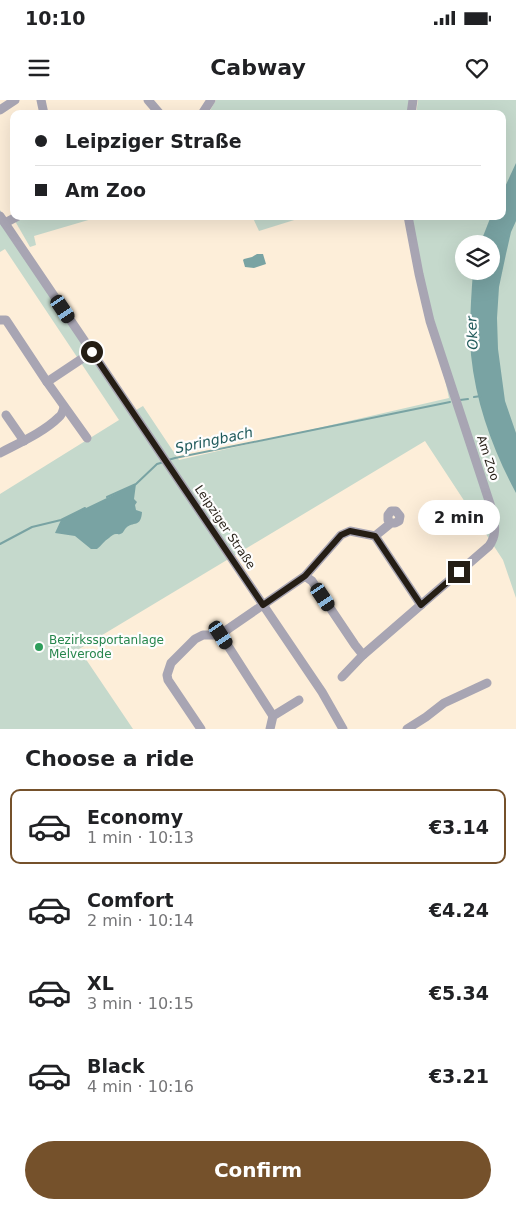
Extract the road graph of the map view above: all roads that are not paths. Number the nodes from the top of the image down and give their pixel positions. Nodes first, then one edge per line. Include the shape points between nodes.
1 (15, 100) edge
2 (148, 100) edge
3 (0, 110) edge
4 (157, 110) edge
5 (2, 219) edge
6 (409, 220) edge
7 (0, 320) edge
8 (92, 352) junction
9 (47, 382) junction
10 (64, 407) junction
11 (6, 415) dead end
12 (87, 438) dead end
13 (24, 441) junction
14 (0, 453) edge
15 (391, 523) dead end
16 (375, 536) junction
17 (305, 576) junction
18 (263, 605) junction
19 (421, 605) junction
20 (221, 635) junction
21 (363, 654) junction
22 (342, 677) dead end
23 (487, 684) dead end
24 (299, 700) dead end
25 (273, 716) junction
26 (201, 729) edge
27 (270, 729) edge
28 (343, 729) edge
29 (407, 729) edge

1 - 3 street
2 - 4 street
5 - 8 street, Leipziger Straße
6 - 19 street, Am Zoo via 430,322 496,528 489,546
7 - 9 street via 6,320
8 - 9 street
8 - 18 street, Leipziger Straße
9 - 10 street
10 - 12 street
10 - 13 street via 61,416
11 - 13 street
13 - 14 street
15 - 16 street
16 - 17 street via 350,531 341,535
16 - 19 street
17 - 18 street
17 - 21 street via 312,581
18 - 20 street
18 - 28 street, Leipziger Straße
19 - 21 street, Am Zoo
20 - 25 street
20 - 26 street via 203,635 195,639 168,670 168,680
21 - 22 street, Am Zoo
23 - 29 street via 444,703
24 - 25 street
25 - 27 street

